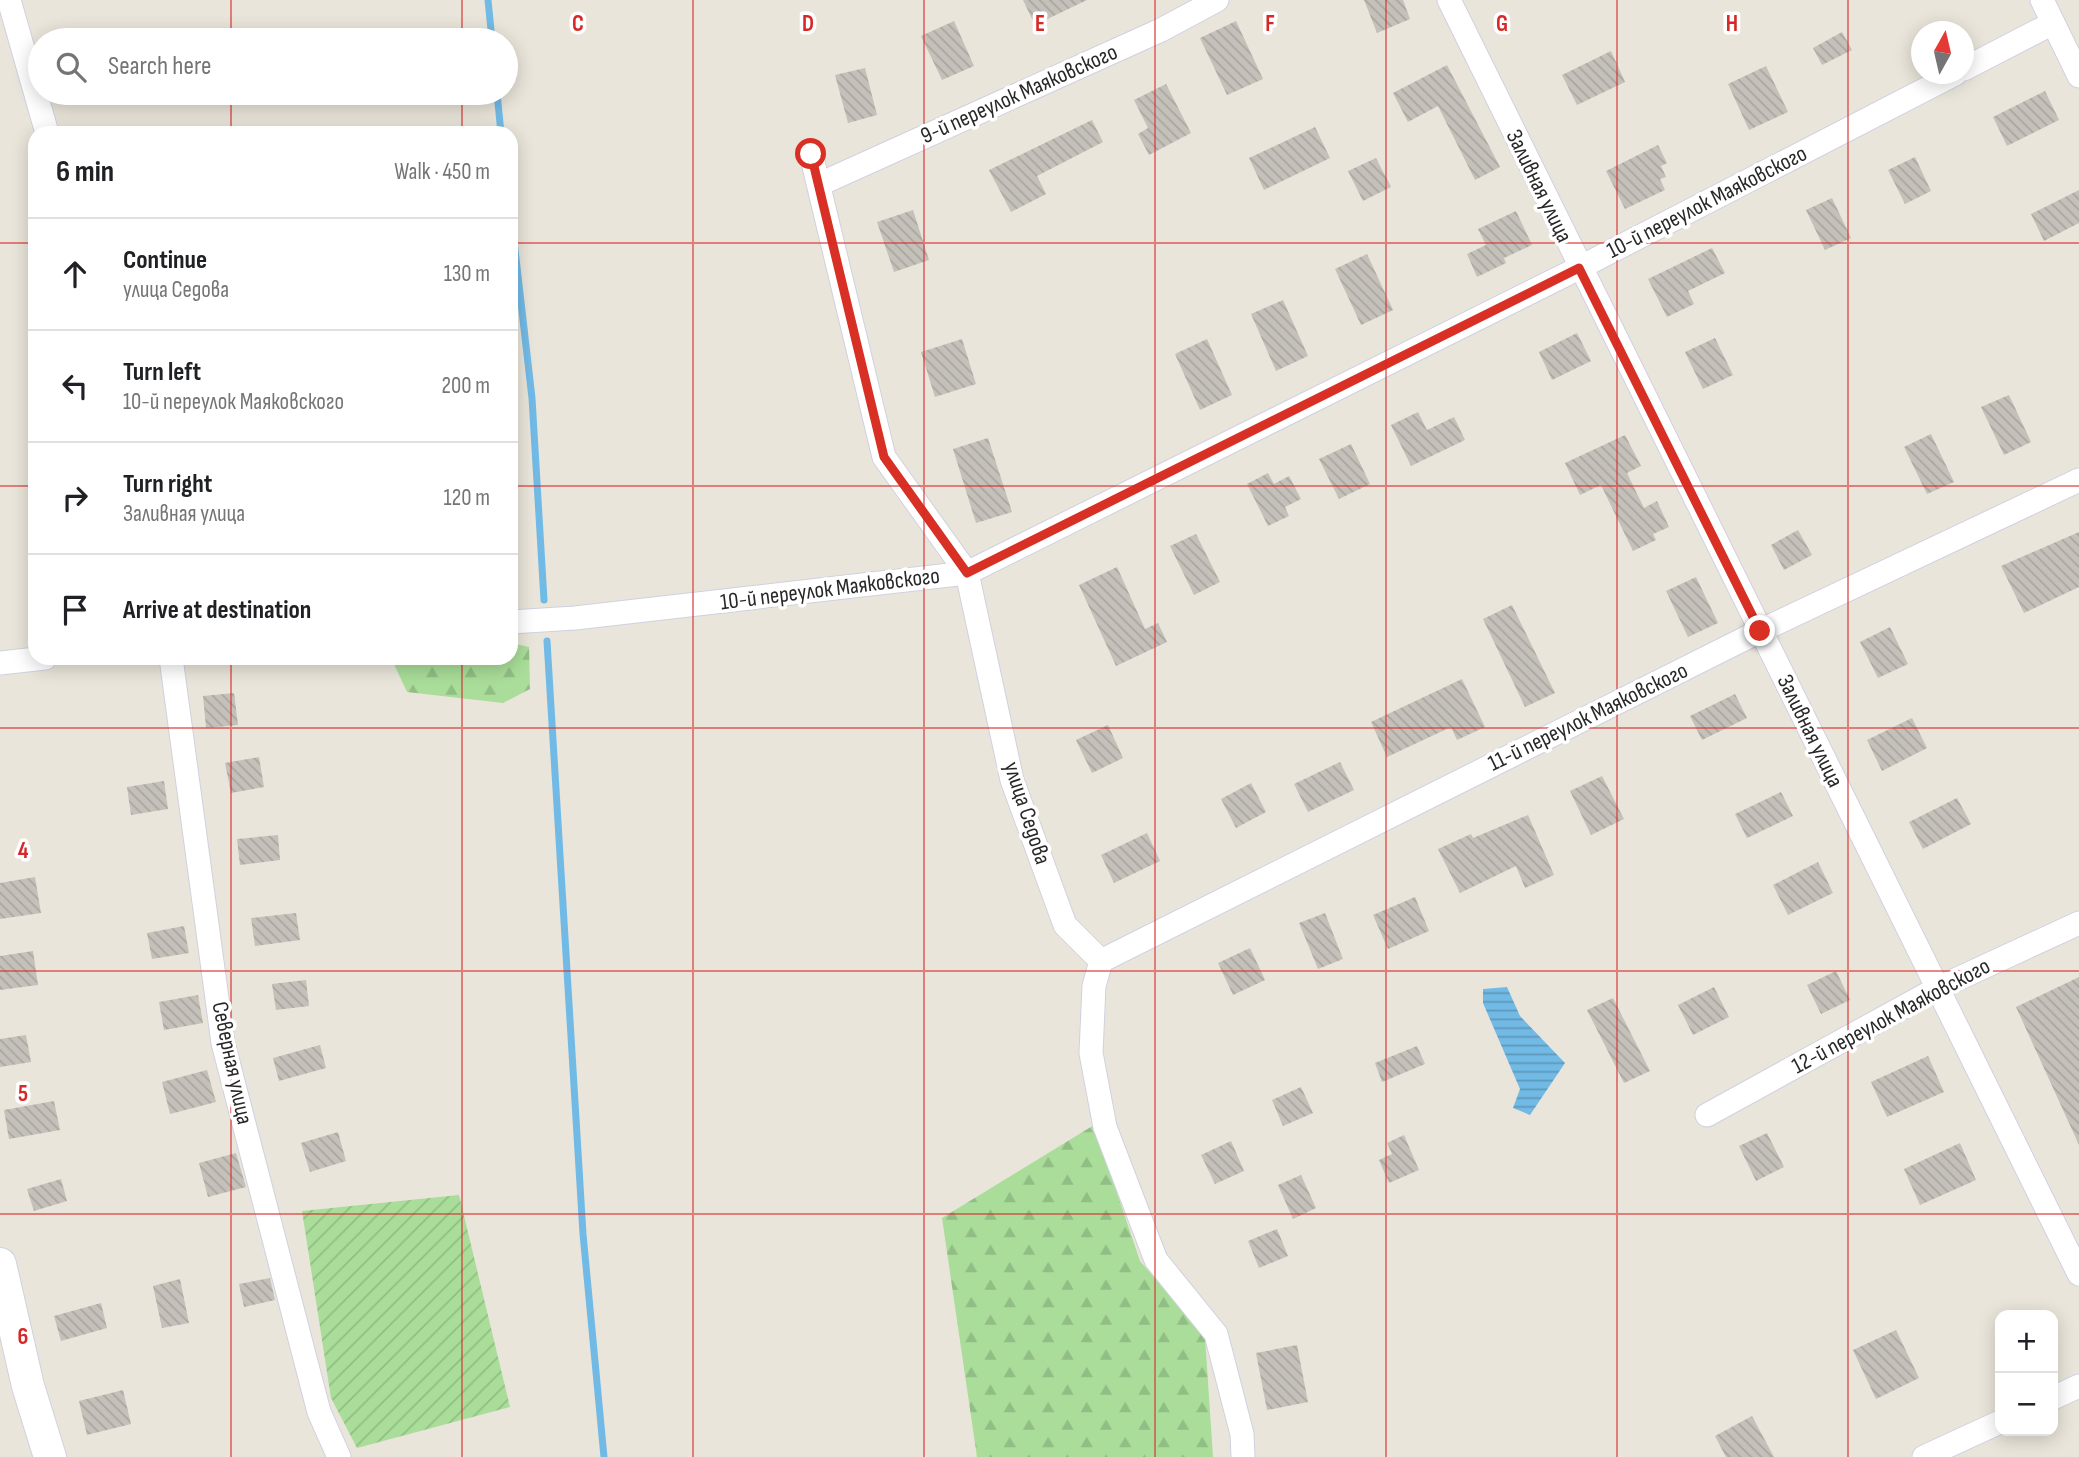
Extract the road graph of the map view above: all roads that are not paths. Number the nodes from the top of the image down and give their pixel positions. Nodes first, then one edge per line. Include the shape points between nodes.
1 (9, 0) edge
2 (1217, 0) edge
3 (1448, 0) edge
4 (2042, 0) edge
5 (2053, 23) junction
6 (1974, 64) edge
7 (28, 66) edge
8 (2079, 76) edge
9 (1936, 84) edge
10 (39, 105) edge
11 (45, 126) edge
12 (811, 154) dead end
13 (820, 184) junction
14 (1579, 268) junction
15 (2079, 480) edge
16 (967, 573) junction
17 (518, 622) edge
18 (1760, 631) junction
19 (28, 660) edge
20 (0, 663) edge
21 (172, 665) edge
22 (2079, 923) edge
23 (1101, 961) junction
24 (1938, 988) junction
25 (1707, 1115) dead end
26 (0, 1264) edge
27 (2079, 1274) edge
28 (2079, 1386) edge
29 (2058, 1396) edge
30 (1995, 1424) edge
31 (50, 1457) edge
32 (340, 1457) edge
33 (1243, 1457) edge
34 (1924, 1457) edge

1 - 7 street
2 - 13 street, 9-й переулок Маяковского via 1161,30
3 - 14 street, Заливная улица
4 - 5 street
5 - 6 street
5 - 8 street
9 - 14 street, 10-й переулок Маяковского
10 - 11 street
12 - 13 street, улица Седова
13 - 16 street, улица Седова via 884,457
14 - 16 street, 10-й переулок Маяковского
14 - 18 street, Заливная улица
15 - 18 street, 11-й переулок Маяковского
16 - 17 street, 10-й переулок Маяковского
16 - 23 street, улица Седова via 1012,780 1066,925
18 - 23 street, 11-й переулок Маяковского
18 - 24 street, Заливная улица
19 - 20 street
21 - 32 street, Северная улица via 223,1044 319,1412
22 - 24 street, 12-й переулок Маяковского
23 - 33 street via 1094,986 1091,1053 1105,1127 1156,1261 1216,1334 1242,1434
24 - 25 street, 12-й переулок Маяковского
24 - 27 street, Заливная улица
26 - 31 street
28 - 29 street
30 - 34 street

